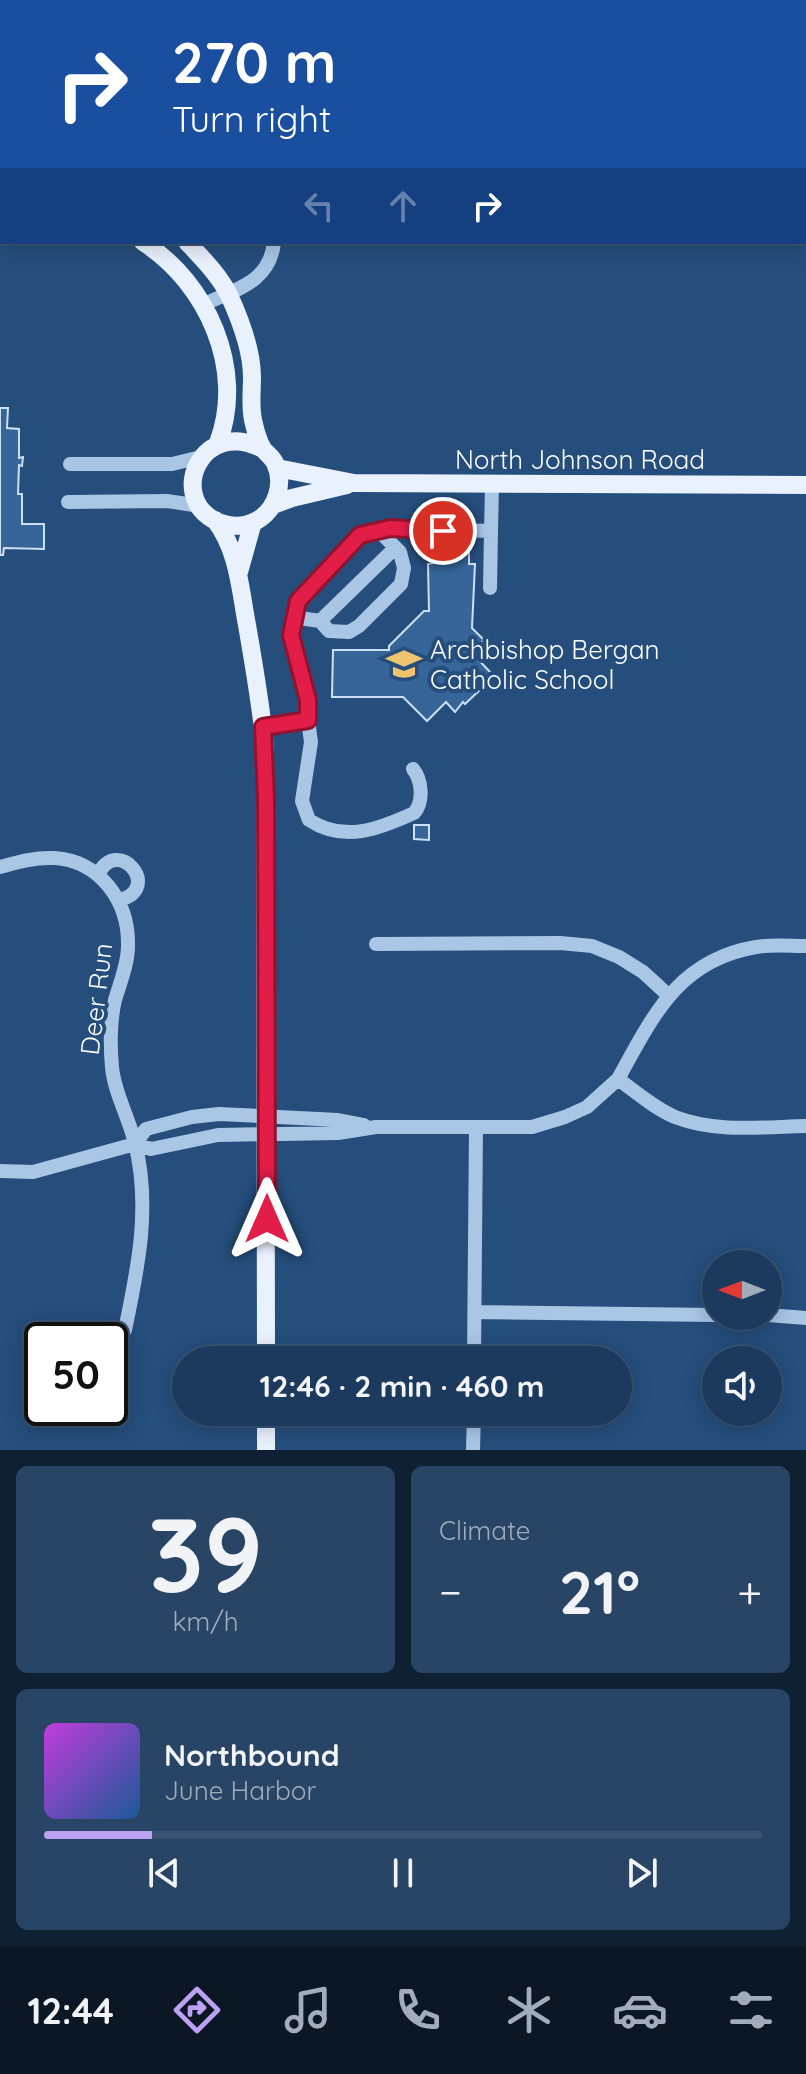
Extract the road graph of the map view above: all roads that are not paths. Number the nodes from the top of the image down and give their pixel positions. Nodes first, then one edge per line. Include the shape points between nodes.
1 (145, 244) edge
2 (189, 244) edge
3 (274, 244) edge
4 (228, 293) junction
5 (204, 304) junction
6 (218, 443) junction
7 (263, 449) junction
8 (201, 457) junction
9 (70, 464) dead end
10 (277, 468) junction
11 (354, 483) junction
12 (492, 485) junction
13 (806, 485) edge
14 (68, 502) dead end
15 (273, 505) junction
16 (200, 506) junction
17 (215, 520) junction
18 (253, 522) junction
19 (378, 530) junction
20 (491, 531) junction
21 (395, 548) junction
22 (239, 572) junction
23 (490, 588) dead end
24 (293, 617) junction
25 (320, 621) junction
26 (308, 720) junction
27 (263, 727) junction
28 (413, 769) dead end
29 (0, 867) edge
30 (98, 875) junction
31 (119, 900) junction
32 (376, 944) dead end
33 (806, 946) edge
34 (668, 995) junction
35 (618, 1079) junction
36 (267, 1126) junction
37 (806, 1126) edge
38 (476, 1127) junction
39 (135, 1144) junction
40 (0, 1171) edge
41 (475, 1312) junction
42 (702, 1315) edge
43 (782, 1316) edge
44 (806, 1318) edge
45 (126, 1322) edge
46 (266, 1346) edge
47 (474, 1346) edge
48 (266, 1426) edge
49 (474, 1426) edge
50 (266, 1450) edge
51 (473, 1450) edge

1 - 5 main road via 178,271
2 - 4 main road
3 - 4 street via 264,273
4 - 5 street
4 - 7 main road via 250,356 253,421
5 - 6 main road via 223,354 226,383
6 - 7 main road via 249,441
6 - 8 main road
7 - 10 main road
8 - 9 street via 172,464
8 - 16 main road via 193,477
10 - 11 main road, North Johnson Road
10 - 15 main road
11 - 12 main road, North Johnson Road
11 - 15 main road, North Johnson Road
12 - 13 main road, North Johnson Road
12 - 20 street
14 - 16 street
15 - 18 main road
16 - 17 main road
17 - 18 main road via 231,526
17 - 22 main road
18 - 22 main road
19 - 20 street
19 - 21 street
19 - 24 street via 360,535 310,585
20 - 23 street
21 - 25 street
21 - 25 street via 404,568 397,591 349,632 329,631
22 - 27 main road
24 - 25 street
24 - 26 street via 291,635
26 - 27 street
26 - 28 street via 311,742 302,801 317,826 354,833 414,813 420,792
27 - 36 main road
29 - 30 street, Deer Run via 56,858
30 - 31 street, Deer Run
30 - 31 street via 112,861 131,865 137,883 131,895
31 - 39 street, Deer Run via 128,950 114,1004 112,1071
32 - 34 street via 592,946 643,972
33 - 34 street via 730,952
34 - 35 street
35 - 37 street via 673,1116 699,1125
35 - 38 street via 587,1107 565,1117 532,1127
36 - 38 street via 338,1120 376,1127
36 - 39 street via 151,1149
36 - 39 street via 245,1114 192,1117 146,1129
36 - 46 main road
38 - 41 street
39 - 40 street via 33,1172
39 - 45 street, Deer Run via 143,1232
41 - 42 street
41 - 47 street
43 - 44 street
48 - 50 main road
49 - 51 street

